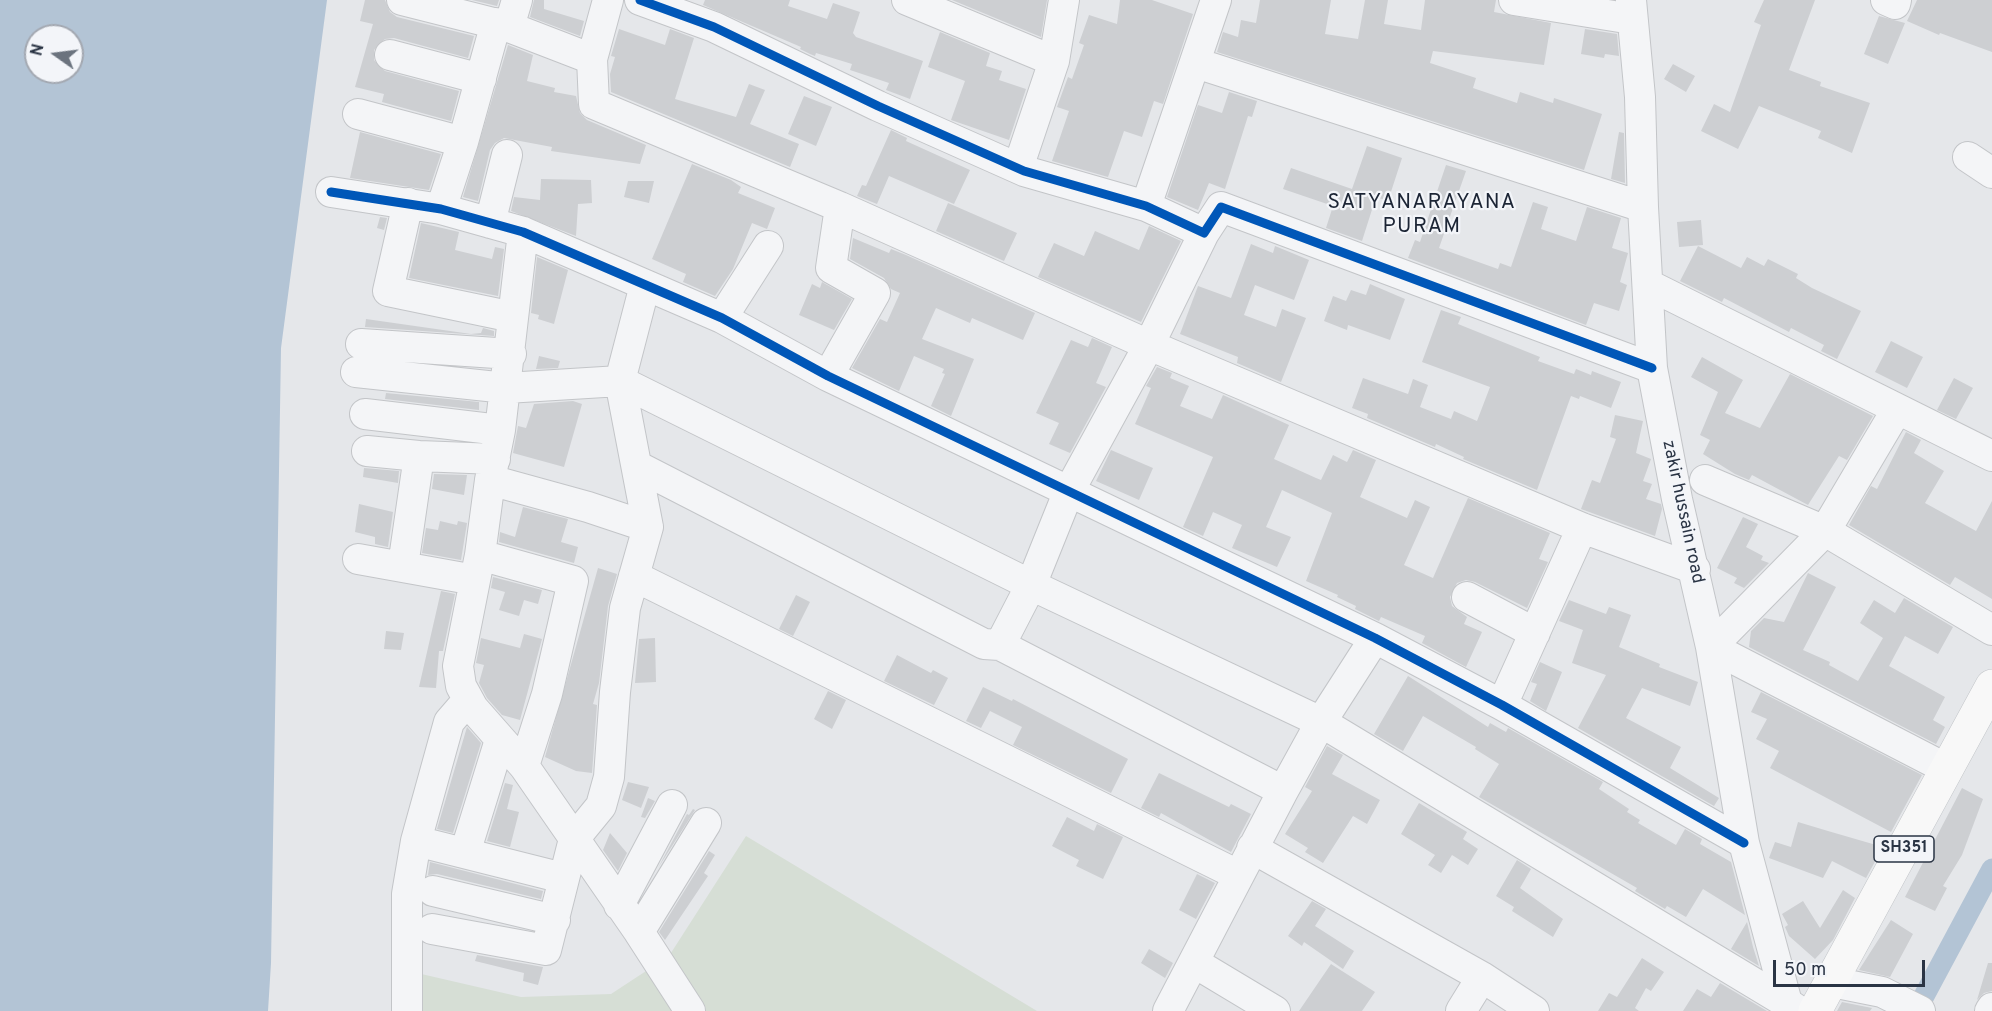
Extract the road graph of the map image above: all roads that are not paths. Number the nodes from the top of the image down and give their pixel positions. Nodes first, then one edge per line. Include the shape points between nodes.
1 (402, 0) edge
2 (608, 0) edge
3 (640, 0) edge
4 (907, 0) edge
5 (1064, 0) edge
6 (1216, 0) edge
7 (1514, 0) edge
8 (1886, 0) edge
9 (1896, 0) edge
10 (1631, 10) edge
11 (507, 16) edge
12 (390, 55) dead end
13 (592, 59) junction
14 (1054, 61) junction
15 (1196, 63) junction
16 (481, 79) junction
17 (358, 114) dead end
18 (463, 142) junction
19 (507, 155) dead end
20 (1018, 168) junction
21 (331, 192) dead end
22 (408, 203) junction
23 (1146, 206) junction
24 (840, 207) junction
25 (1643, 207) junction
26 (441, 209) junction
27 (490, 223) junction
28 (523, 232) junction
29 (1204, 233) junction
30 (768, 246) dead end
31 (645, 285) junction
32 (1649, 285) junction
33 (513, 317) junction
34 (722, 318) junction
35 (1149, 345) junction
36 (511, 354) junction
37 (1652, 368) junction
38 (828, 376) junction
39 (620, 381) junction
40 (506, 388) junction
41 (1896, 411) junction
42 (365, 414) dead end
43 (367, 450) dead end
44 (419, 456) junction
45 (495, 456) junction
46 (1992, 456) edge
47 (637, 466) junction
48 (1705, 480) dead end
49 (1068, 493) junction
50 (648, 527) junction
51 (1582, 528) junction
52 (1826, 531) junction
53 (358, 559) dead end
54 (403, 566) junction
55 (478, 567) junction
56 (1695, 569) junction
57 (634, 576) junction
58 (1031, 585) junction
59 (1467, 597) dead end
60 (1992, 630) edge
61 (1535, 633) junction
62 (1375, 638) junction
63 (1000, 645) junction
64 (1711, 647) junction
65 (1992, 686) edge
66 (468, 700) junction
67 (1502, 705) junction
68 (1321, 722) junction
69 (500, 740) junction
70 (524, 766) junction
71 (1947, 769) junction
72 (1283, 791) junction
73 (672, 805) dead end
74 (706, 823) dead end
75 (574, 839) junction
76 (416, 841) junction
77 (1743, 843) junction
78 (1252, 848) junction
79 (465, 854) junction
80 (1238, 874) junction
81 (563, 878) junction
82 (433, 891) dead end
83 (619, 905) junction
84 (555, 920) junction
85 (432, 929) dead end
86 (639, 932) junction
87 (1195, 963) junction
88 (1482, 977) junction
89 (1832, 982) junction
90 (1800, 1008) edge
91 (407, 1011) edge
92 (690, 1011) edge
93 (1168, 1011) edge
94 (1275, 1011) edge
95 (1461, 1011) edge
96 (1534, 1011) edge
97 (1920, 1011) edge

1 - 11 street
2 - 13 street
3 - 20 street via 714,27
4 - 14 street
5 - 14 street
6 - 15 street
7 - 10 street
8 - 9 street via 1894,4
10 - 25 street, zakir hussain road via 1640,97
11 - 13 street
11 - 16 street
12 - 16 street
13 - 24 street via 594,104
14 - 20 street
15 - 23 street
15 - 25 street
16 - 18 street
17 - 18 street
18 - 26 street
19 - 27 street
20 - 23 street
21 - 22 street
22 - 26 street
22 - 33 street via 388,291
23 - 29 street
24 - 35 street
24 - 38 street via 831,268 875,293
25 - 32 street, zakir hussain road
26 - 27 street
27 - 28 street
28 - 31 street
28 - 33 street
29 - 35 street
29 - 37 street via 1221,207
30 - 34 street
31 - 34 street
31 - 39 street
32 - 37 street, zakir hussain road
32 - 41 street
33 - 36 street
34 - 38 street
35 - 49 street
35 - 51 street
36 - 40 street
36 - 40 street via 358,358
37 - 56 street, zakir hussain road
38 - 49 street
39 - 40 street
39 - 47 street
39 - 58 street
40 - 45 street
41 - 46 street
41 - 52 street
42 - 45 street
43 - 44 street
44 - 45 street
44 - 54 street
45 - 50 street via 588,507
45 - 55 street
47 - 50 street
47 - 63 street via 984,644
48 - 52 street
49 - 58 street
49 - 62 street
50 - 57 street
51 - 56 street
51 - 61 street
52 - 60 street
52 - 64 street
53 - 54 street
54 - 55 street
55 - 66 street via 458,666
55 - 70 street via 573,581
56 - 64 street, zakir hussain road
57 - 75 street via 620,644 609,777 601,806
57 - 80 street
58 - 63 street
58 - 68 street
59 - 61 street
61 - 67 street
62 - 67 street
62 - 68 street
63 - 72 street
64 - 71 street
64 - 77 street, zakir hussain road
65 - 71 main road, SH351
66 - 69 street
66 - 76 street via 449,722
67 - 77 street
68 - 72 street
68 - 90 street
69 - 70 street
69 - 79 street
70 - 75 street
71 - 89 main road, SH351
72 - 78 street
73 - 83 street
74 - 86 street
75 - 81 street
75 - 83 street
76 - 79 street
76 - 91 street via 407,894
77 - 90 street, zakir hussain road
78 - 80 street
78 - 88 street
79 - 81 street
80 - 87 street
81 - 84 street
82 - 84 street
83 - 86 street
84 - 85 street via 546,950
86 - 92 street
87 - 93 street
87 - 94 street
88 - 95 street
88 - 96 street
89 - 90 main road, SH351
89 - 97 street via 1882,992

